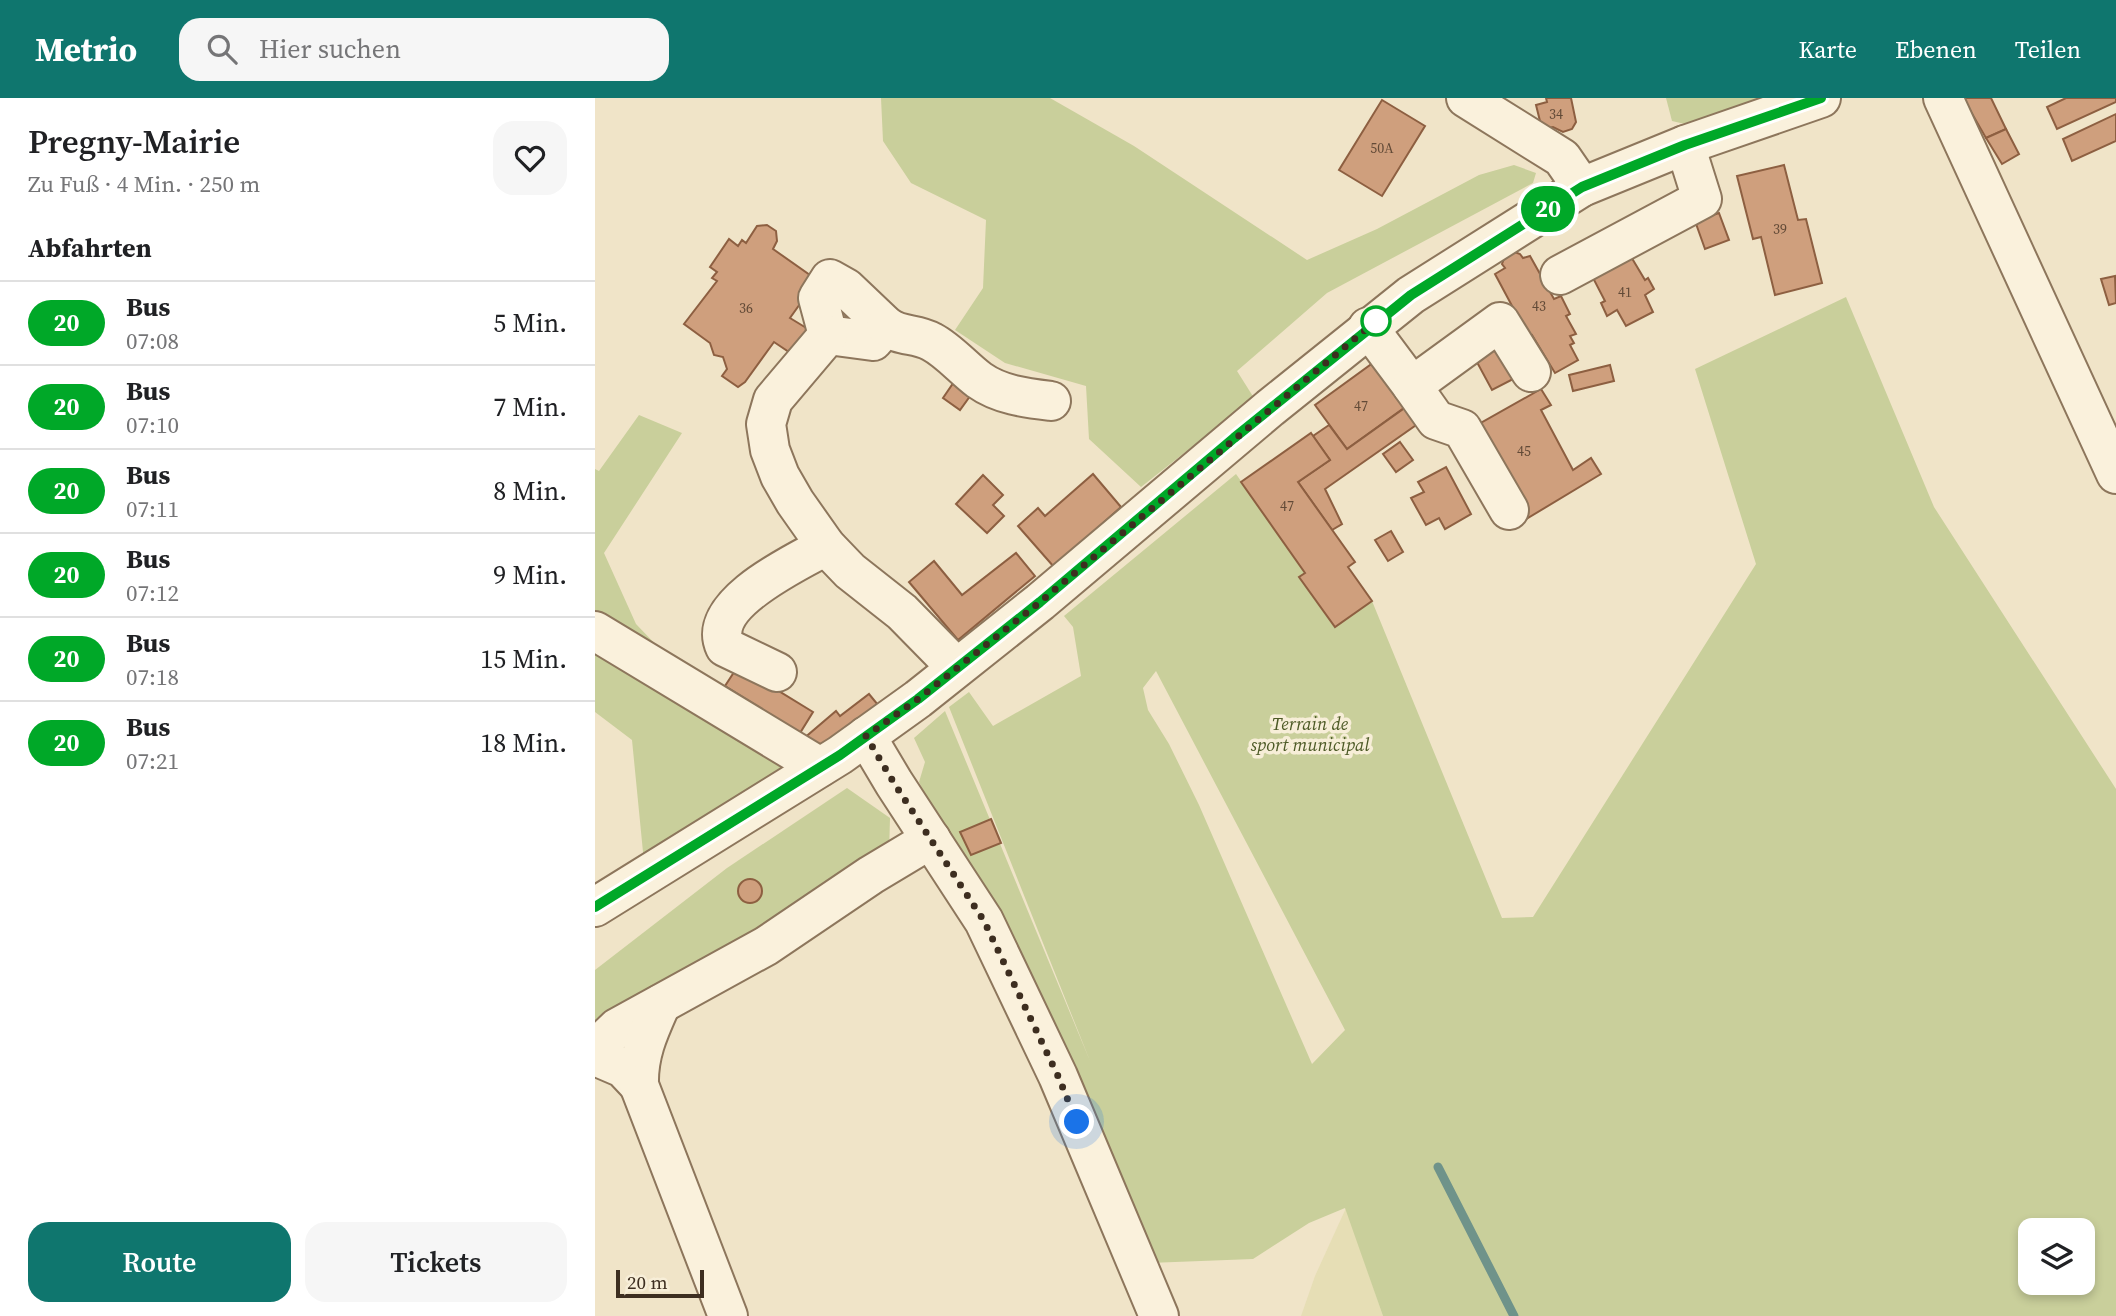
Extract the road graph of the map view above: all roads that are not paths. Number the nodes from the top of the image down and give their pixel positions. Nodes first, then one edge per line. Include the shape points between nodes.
1 (1466, 98) edge
2 (1821, 98) edge
3 (1943, 98) edge
4 (1685, 145) junction
5 (1582, 187) junction
6 (1560, 275) dead end
7 (886, 326) junction
8 (1368, 327) junction
9 (828, 335) junction
10 (1531, 372) dead end
11 (1412, 386) junction
12 (1051, 401) dead end
13 (2116, 474) edge
14 (1509, 510) dead end
15 (826, 546) junction
16 (595, 631) edge
17 (956, 667) junction
18 (777, 672) dead end
19 (866, 736) junction
20 (820, 767) junction
21 (931, 839) junction
22 (595, 907) edge
23 (661, 1004) junction
24 (595, 1049) edge
25 (595, 1056) edge
26 (639, 1085) junction
27 (728, 1316) edge
28 (1159, 1316) edge

1 - 5 street via 1562,158
2 - 4 street
3 - 13 street
4 - 5 street
4 - 6 street via 1702,199
5 - 8 street
7 - 9 street via 873,341
7 - 9 street via 846,288 821,272 818,298
7 - 12 street via 895,333 930,340 989,387
8 - 11 street
8 - 17 street
9 - 15 street via 773,400 766,424 781,476
10 - 11 street via 1500,322
11 - 14 street via 1436,420 1462,429
15 - 17 street
15 - 18 street via 764,581 725,619 720,635 725,647
16 - 20 street
17 - 19 street
19 - 20 street
19 - 21 street
20 - 22 street
21 - 23 street via 767,946
21 - 28 street via 984,921 1058,1076
23 - 24 street via 617,1028
23 - 26 street via 642,1051
25 - 26 street via 623,1068
26 - 27 street

